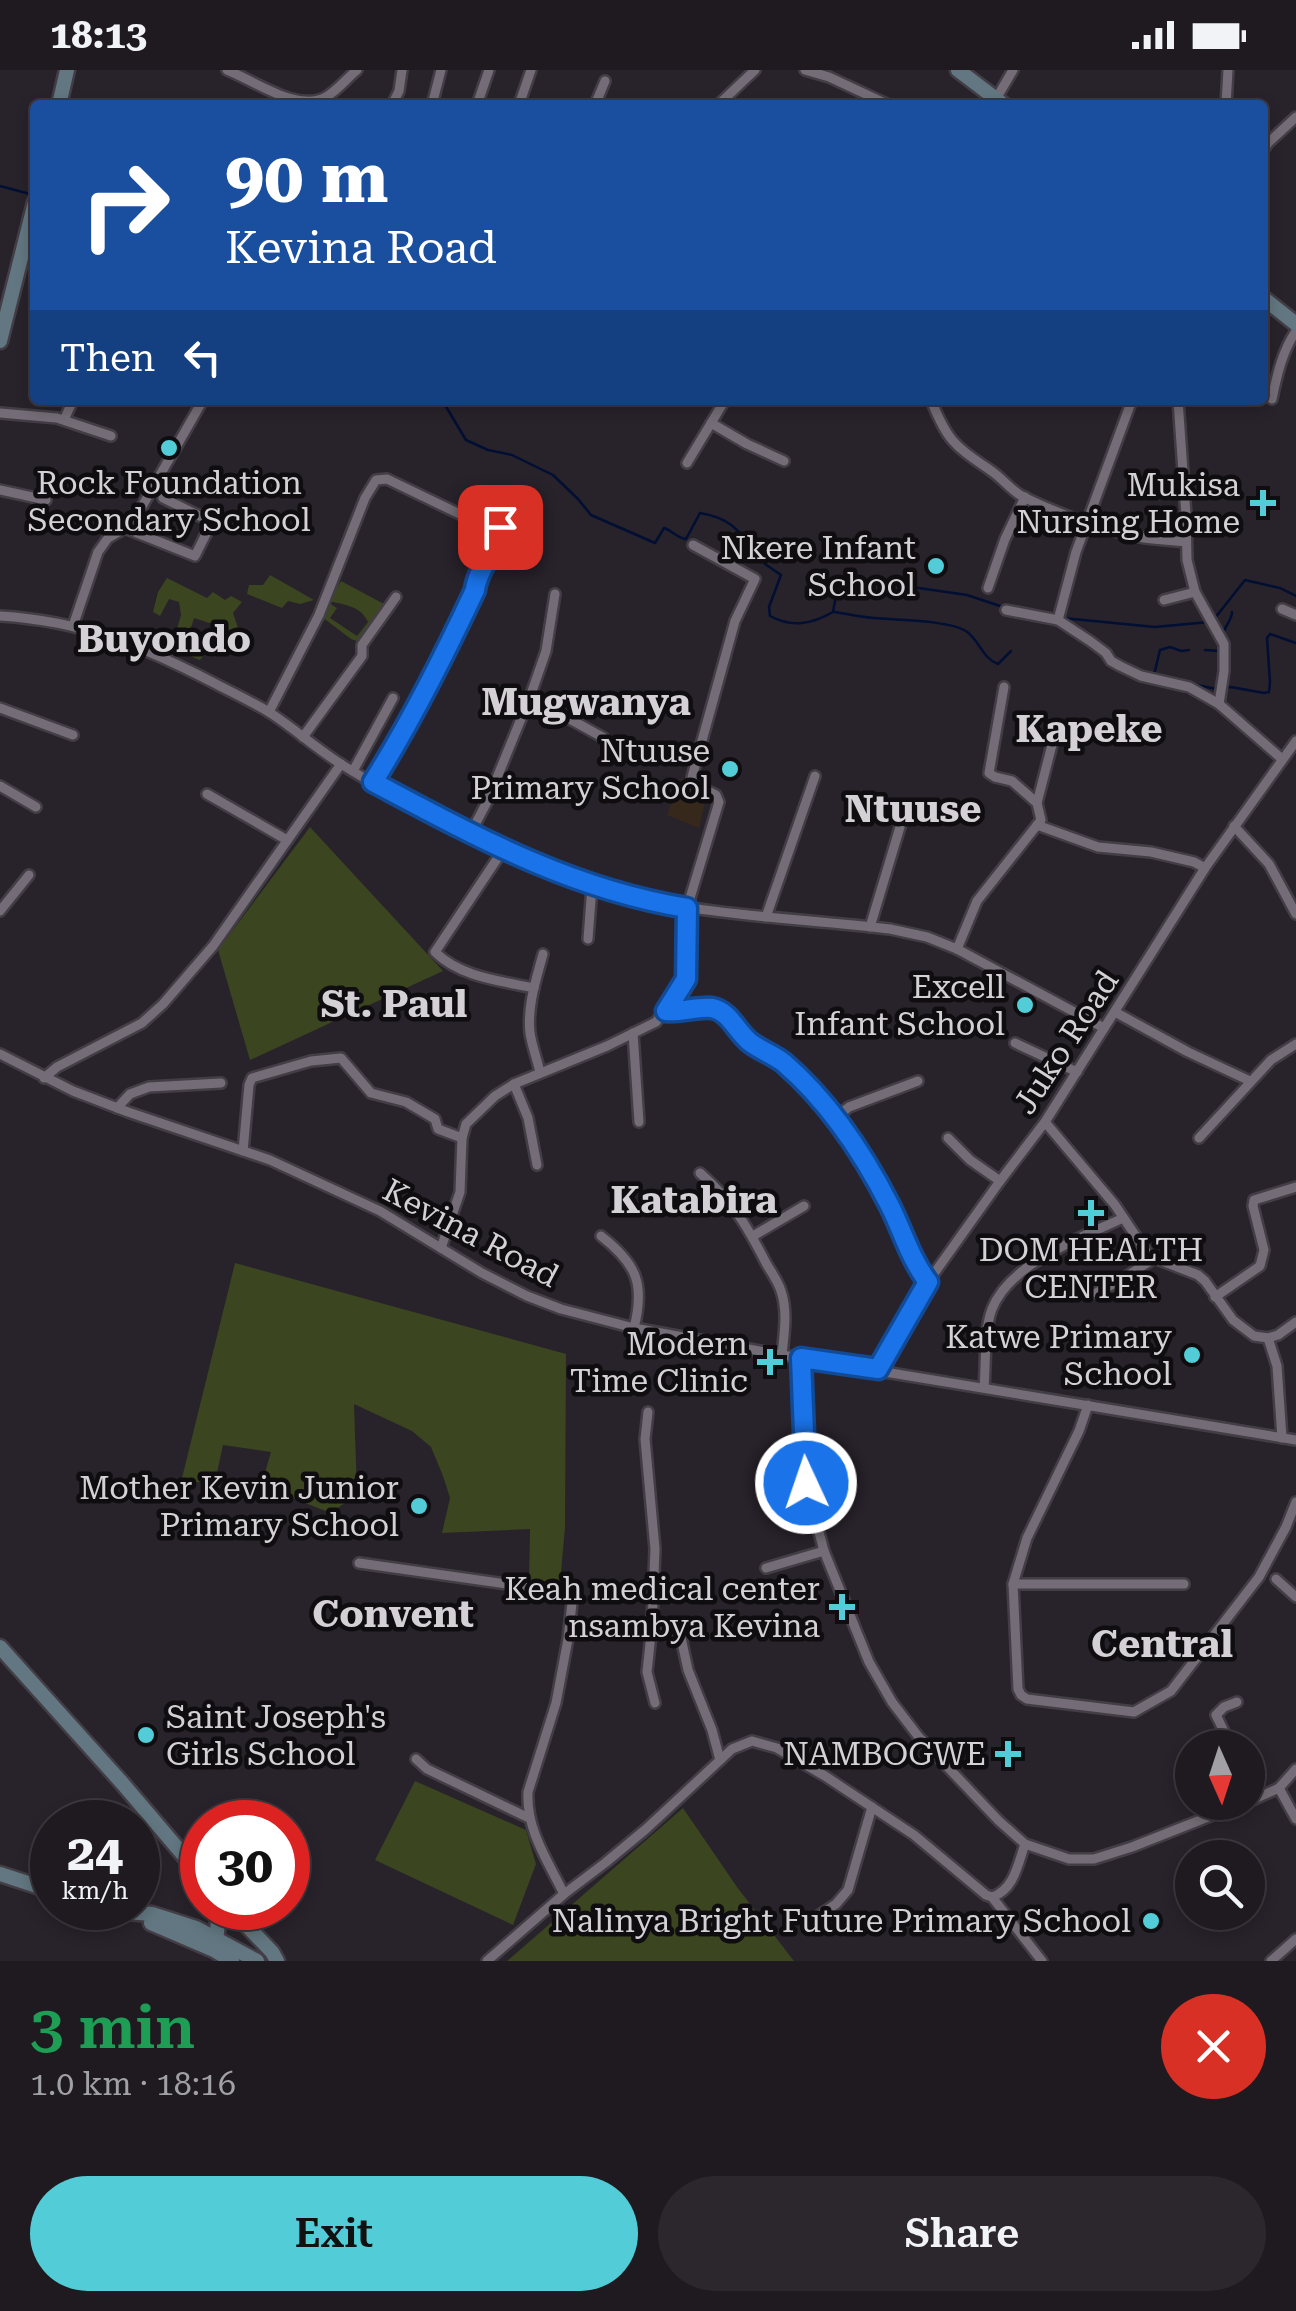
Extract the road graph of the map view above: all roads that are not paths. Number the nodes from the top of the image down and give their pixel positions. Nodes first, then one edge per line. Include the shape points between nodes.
1 (68, 70) edge
2 (228, 70) edge
3 (358, 70) edge
4 (402, 70) edge
5 (441, 70) edge
6 (489, 70) edge
7 (531, 70) edge
8 (755, 70) edge
9 (805, 70) edge
10 (958, 70) edge
11 (1013, 70) edge
12 (1228, 70) edge
13 (249, 74) edge
14 (606, 81) dead end
15 (60, 100) edge
16 (283, 100) edge
17 (320, 100) edge
18 (394, 100) edge
19 (433, 100) edge
20 (479, 100) edge
21 (522, 100) edge
22 (597, 100) edge
23 (723, 100) edge
24 (878, 100) edge
25 (992, 100) edge
26 (994, 100) edge
27 (1226, 100) edge
28 (1296, 116) edge
29 (1268, 143) edge
30 (30, 222) edge
31 (1268, 302) edge
32 (1296, 328) edge
33 (0, 342) edge
34 (1272, 399) dead end
35 (71, 405) edge
36 (200, 405) edge
37 (722, 405) edge
38 (932, 405) edge
39 (1130, 405) edge
40 (1178, 405) edge
41 (0, 413) edge
42 (64, 420) junction
43 (711, 423) junction
44 (110, 436) dead end
45 (784, 461) dead end
46 (687, 464) dead end
47 (0, 490) edge
48 (1025, 497) junction
49 (162, 498) dead end
50 (46, 500) dead end
51 (1088, 522) junction
52 (127, 529) junction
53 (1186, 542) junction
54 (694, 545) dead end
55 (988, 588) dead end
56 (1195, 592) junction
57 (556, 594) dead end
58 (396, 596) dead end
59 (1164, 600) dead end
60 (1282, 608) dead end
61 (1006, 610) dead end
62 (1296, 615) edge
63 (0, 616) edge
64 (1058, 620) junction
65 (72, 626) junction
66 (1004, 688) dead end
67 (530, 697) junction
68 (393, 698) dead end
69 (1219, 704) junction
70 (0, 708) edge
71 (269, 712) junction
72 (73, 736) dead end
73 (1054, 736) dead end
74 (304, 737) junction
75 (604, 738) dead end
76 (1296, 741) edge
77 (1282, 759) junction
78 (341, 764) junction
79 (353, 771) junction
80 (815, 776) dead end
81 (373, 782) junction
82 (0, 786) edge
83 (207, 794) dead end
84 (1037, 802) junction
85 (36, 806) dead end
86 (906, 807) dead end
87 (1037, 825) junction
88 (1234, 826) junction
89 (470, 834) junction
90 (287, 840) junction
91 (503, 850) junction
92 (1205, 868) junction
93 (29, 875) dead end
94 (592, 886) junction
95 (687, 908) junction
96 (0, 910) edge
97 (1296, 914) edge
98 (766, 917) junction
99 (870, 927) junction
100 (588, 939) dead end
101 (958, 949) junction
102 (543, 954) dead end
103 (534, 988) junction
104 (666, 1011) junction
105 (1115, 1012) junction
106 (1104, 1028) junction
107 (633, 1033) junction
108 (1015, 1044) dead end
109 (1296, 1044) edge
110 (0, 1054) edge
111 (540, 1072) junction
112 (1077, 1072) junction
113 (44, 1078) junction
114 (918, 1081) dead end
115 (1250, 1081) junction
116 (221, 1084) dead end
117 (514, 1084) junction
118 (117, 1108) junction
119 (834, 1119) junction
120 (639, 1122) dead end
121 (1045, 1122) junction
122 (462, 1138) junction
123 (948, 1138) dead end
124 (1199, 1138) dead end
125 (243, 1151) junction
126 (537, 1165) dead end
127 (700, 1174) dead end
128 (1000, 1181) junction
129 (1296, 1186) edge
130 (804, 1206) dead end
131 (1123, 1218) junction
132 (601, 1236) dead end
133 (753, 1236) junction
134 (440, 1248) junction
135 (1153, 1258) junction
136 (928, 1282) junction
137 (1096, 1293) dead end
138 (1215, 1297) junction
139 (1296, 1322) edge
140 (634, 1328) junction
141 (1268, 1338) junction
142 (782, 1355) junction
143 (801, 1358) junction
144 (878, 1369) junction
145 (984, 1387) junction
146 (1088, 1405) junction
147 (648, 1412) dead end
148 (1282, 1438) junction
149 (1296, 1440) edge
150 (1296, 1502) edge
151 (824, 1551) junction
152 (359, 1562) dead end
153 (766, 1568) dead end
154 (1276, 1579) dead end
155 (1014, 1584) junction
156 (1184, 1584) dead end
157 (1296, 1597) edge
158 (652, 1625) junction
159 (0, 1646) edge
160 (1238, 1702) dead end
161 (655, 1703) dead end
162 (1223, 1730) edge
163 (416, 1759) dead end
164 (720, 1760) junction
165 (1296, 1769) edge
166 (1279, 1788) junction
167 (1265, 1794) edge
168 (872, 1807) junction
169 (529, 1818) junction
170 (1296, 1819) edge
171 (1201, 1820) edge
172 (1025, 1844) junction
173 (180, 1851) edge
174 (0, 1874) edge
175 (30, 1884) edge
176 (564, 1894) junction
177 (992, 1897) junction
178 (816, 1918) dead end
179 (160, 1926) edge
180 (217, 1930) edge
181 (251, 1930) edge
182 (1296, 1939) edge
183 (216, 1944) junction
184 (232, 1961) edge
185 (257, 1961) edge
186 (278, 1961) edge
187 (488, 1961) edge
188 (1042, 1961) edge
189 (1272, 1961) edge

1 - 15 main road
2 - 13 street
3 - 17 street
4 - 18 street
5 - 19 street
6 - 20 street
7 - 21 street
8 - 23 street
9 - 24 street
10 - 25 main road
11 - 26 street
12 - 27 street
13 - 16 street
14 - 22 street
28 - 29 street
30 - 33 main road
31 - 32 main road
32 - 34 street
35 - 42 street
36 - 52 street
37 - 43 street
38 - 48 street via 964,454
39 - 51 street
40 - 53 street
41 - 42 street
42 - 44 street
43 - 45 street
43 - 46 street
47 - 50 street
48 - 51 street
48 - 55 street
49 - 52 street via 212,522 195,556
51 - 53 street via 1139,538
51 - 64 street
52 - 65 street via 98,552
53 - 56 street
54 - 95 street via 755,580 734,621 692,777 720,802
56 - 59 street
56 - 69 street via 1224,644
57 - 67 street
58 - 74 street
60 - 62 street
61 - 64 street
63 - 65 street
64 - 69 street via 1120,666
65 - 71 street via 166,658
66 - 84 street via 989,773 1012,781
67 - 75 street
67 - 89 street
68 - 79 street
69 - 77 street
70 - 72 street
71 - 74 street
71 - 81 street via 376,480 500,527 444,656
73 - 84 street
74 - 78 street
76 - 77 street, Juko Road
77 - 88 street, Juko Road
78 - 79 street
78 - 90 street
79 - 81 street
80 - 98 street
81 - 89 street
82 - 85 street
83 - 90 street
84 - 87 street
86 - 99 street
87 - 92 street via 1098,848 1151,852
87 - 101 street via 977,901
88 - 92 street, Juko Road
88 - 97 street via 1269,864
89 - 91 street
90 - 113 street via 205,957 163,1004 142,1023
91 - 94 street
91 - 103 street via 435,952 472,974
92 - 105 street, Juko Road
93 - 96 street
94 - 95 street
94 - 100 street
95 - 98 street
95 - 104 street via 686,979
98 - 99 street
99 - 101 street
101 - 106 street
102 - 103 street
103 - 111 street via 530,1034
104 - 107 street
104 - 119 street via 707,1008 726,1015 752,1044 788,1066
105 - 106 street, Juko Road
105 - 115 street
106 - 112 street, Juko Road
107 - 111 street
107 - 120 street
108 - 112 street
109 - 115 street
110 - 113 street, Kevina Road
111 - 117 street
112 - 121 street, Juko Road
113 - 118 street, Kevina Road
114 - 119 street via 848,1107
115 - 124 street
116 - 118 street via 150,1087
117 - 122 street via 466,1124
117 - 126 street
118 - 125 street, Kevina Road
119 - 136 street via 888,1202
121 - 128 street, Juko Road
121 - 131 street
122 - 125 street via 438,1129 435,1119 416,1108 370,1093 342,1058 252,1078
122 - 134 street via 460,1192
123 - 128 street
125 - 134 street, Kevina Road via 380,1211
127 - 133 street via 728,1199
128 - 136 street, Juko Road
129 - 138 street via 1254,1200 1264,1250 1260,1266
130 - 133 street
131 - 135 street
131 - 145 street via 1005,1285 990,1312
132 - 140 street via 635,1276 640,1304
133 - 142 street via 781,1290
134 - 140 street, Kevina Road via 527,1296
135 - 137 street
135 - 138 street via 1198,1275
136 - 144 street, Juko Road
138 - 141 street via 1244,1330
139 - 141 street
140 - 142 street, Kevina Road
141 - 148 street via 1277,1366
142 - 143 street, Kevina Road
143 - 144 street, Kevina Road
143 - 151 street via 806,1483
144 - 145 street, Kevina Road
145 - 146 street, Kevina Road
146 - 148 street, Kevina Road
146 - 155 street via 1027,1538
147 - 158 street
148 - 149 street, Kevina Road
150 - 155 street via 1259,1577 1234,1610 1171,1690 1134,1712 1021,1695
151 - 153 street
151 - 172 street via 868,1662 892,1702 954,1776
152 - 169 street via 569,1596 568,1639 528,1792
154 - 157 street
155 - 156 street
158 - 161 street via 648,1672
158 - 164 street via 680,1633
159 - 173 main road
160 - 162 street via 1216,1716
163 - 169 street
164 - 168 street via 741,1744 764,1743
164 - 176 street
165 - 166 street
166 - 167 street
166 - 170 street
168 - 177 street
168 - 178 street via 848,1890
169 - 176 street
171 - 172 street via 1094,1858 1070,1859
172 - 177 street via 1006,1890
174 - 175 main road
176 - 187 street
177 - 188 street
179 - 183 main road
180 - 183 main road
181 - 186 main road
182 - 189 street
183 - 184 main road
183 - 185 main road

